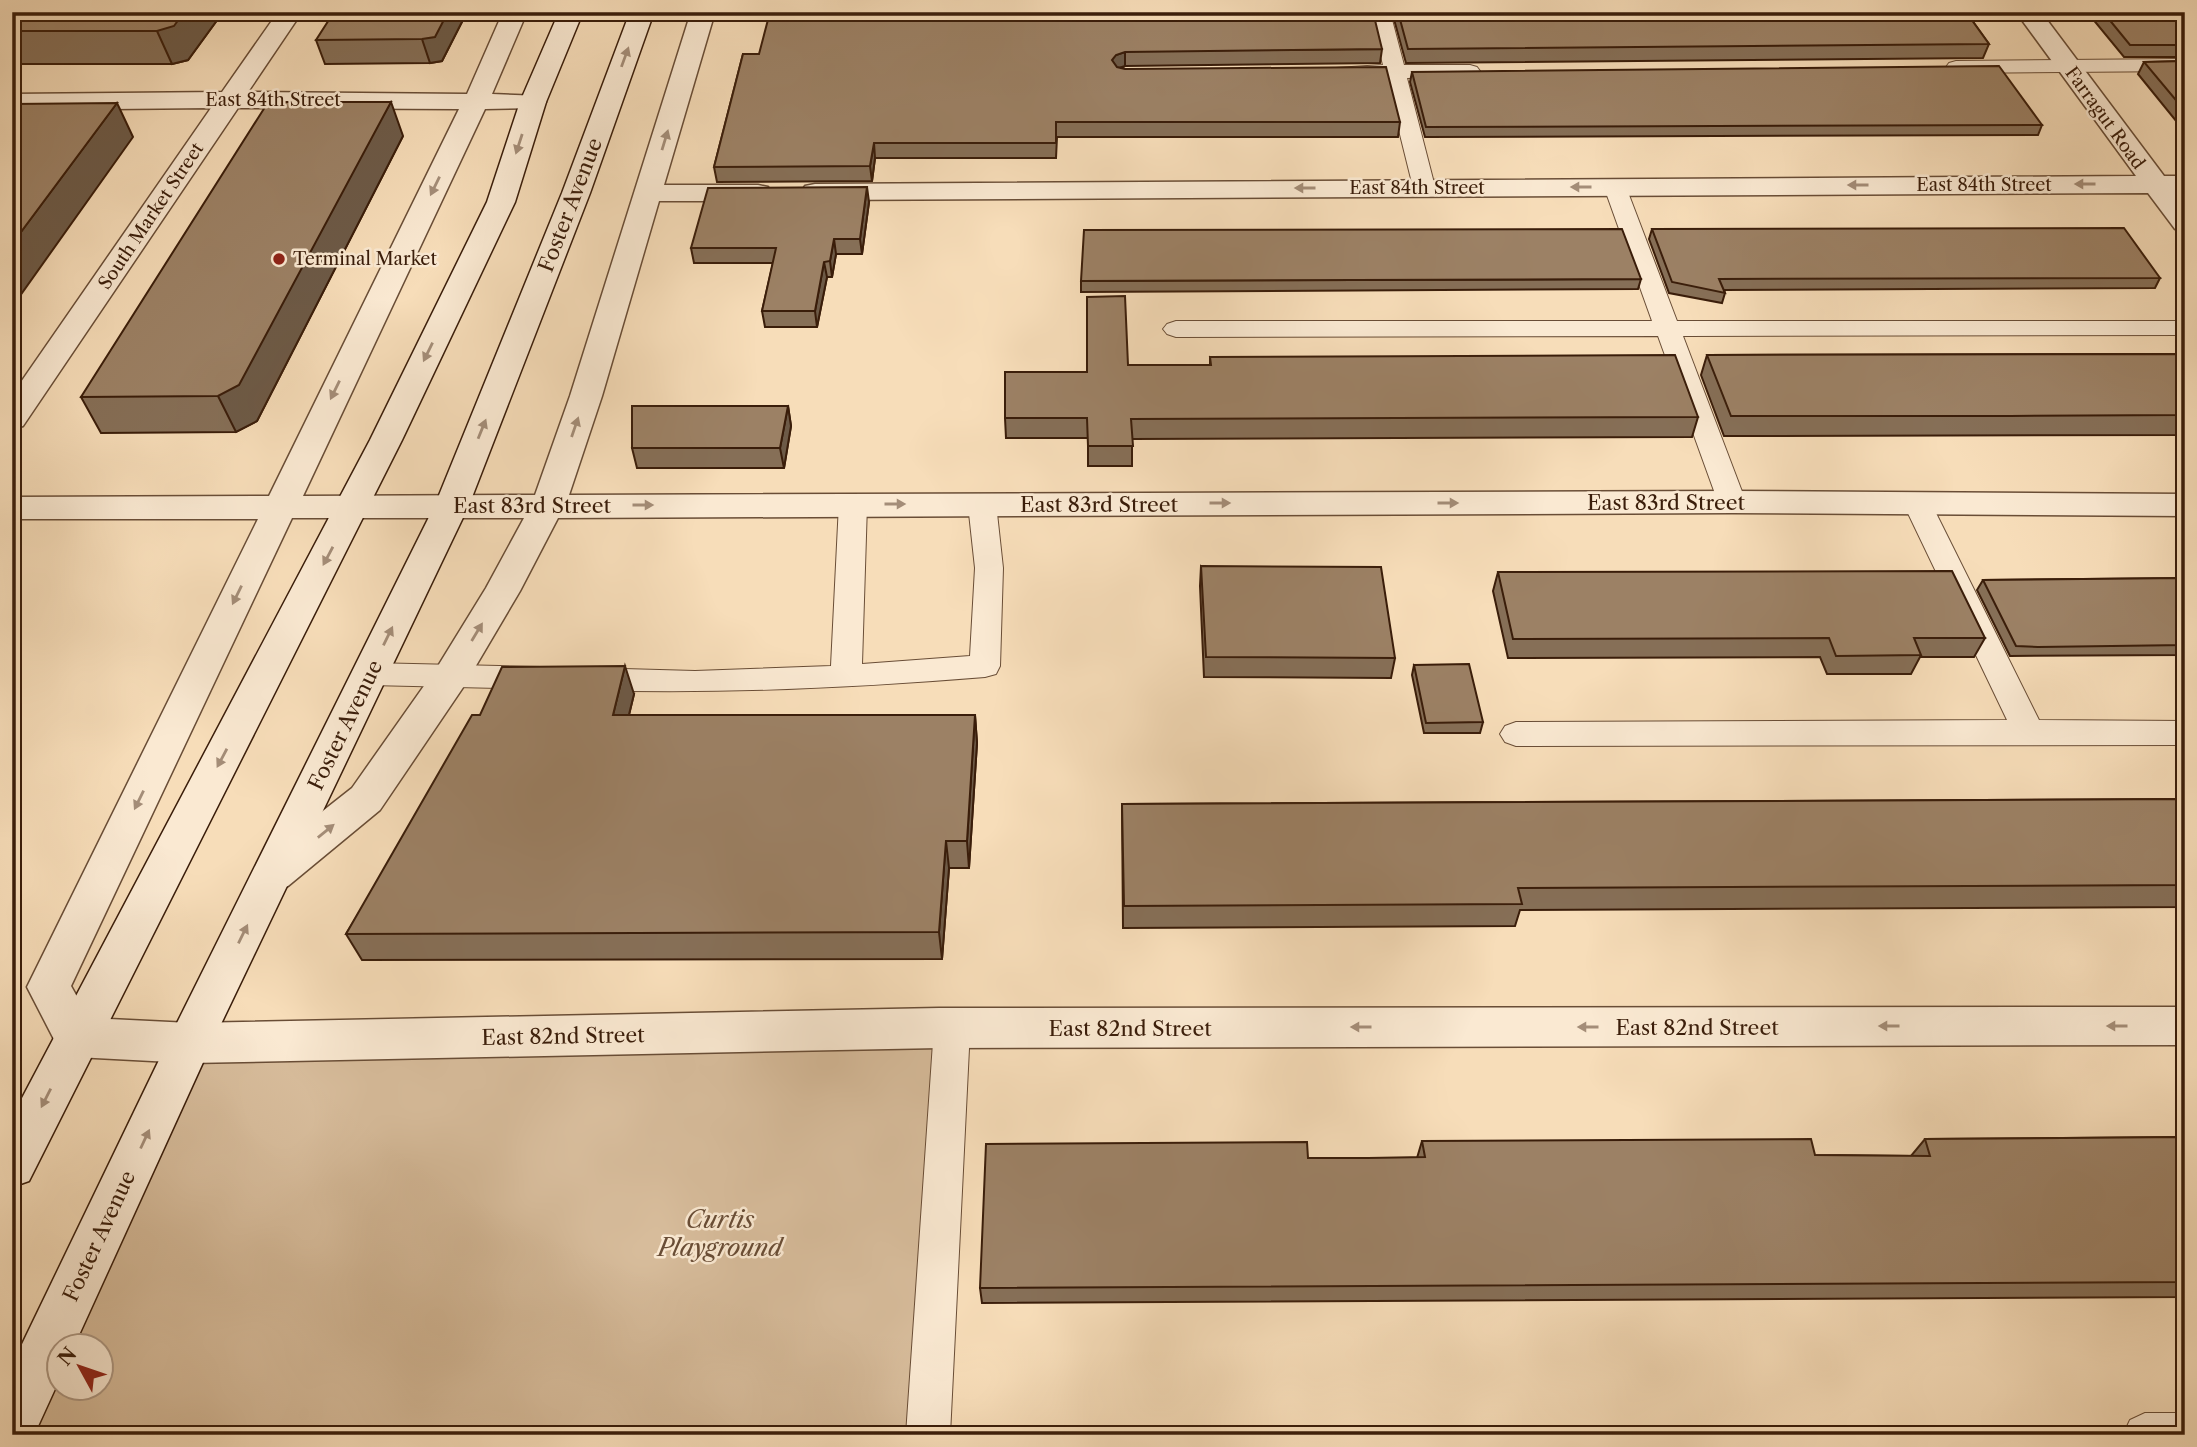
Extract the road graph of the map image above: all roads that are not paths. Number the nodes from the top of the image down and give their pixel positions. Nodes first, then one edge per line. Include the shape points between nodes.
1 (290, 12) edge
2 (515, 12) edge
3 (570, 12) edge
4 (642, 12) edge
5 (703, 12) edge
6 (1380, 12) edge
7 (2028, 12) edge
8 (2185, 65) edge
9 (2067, 66) junction
10 (1936, 67) edge
11 (1493, 71) edge
12 (1396, 72) junction
13 (1328, 73) edge
14 (231, 100) junction
15 (12, 102) edge
16 (476, 102) junction
17 (533, 102) junction
18 (2154, 184) junction
19 (2185, 184) edge
20 (1424, 187) junction
21 (1615, 187) junction
22 (649, 193) junction
23 (2185, 223) edge
24 (2185, 328) edge
25 (1176, 329) dead end
26 (1668, 329) junction
27 (12, 419) edge
28 (1732, 502) junction
29 (853, 504) junction
30 (982, 504) junction
31 (452, 505) junction
32 (548, 505) junction
33 (1918, 505) junction
34 (2185, 505) edge
35 (279, 506) junction
36 (354, 506) junction
37 (12, 508) edge
38 (370, 674) junction
39 (451, 676) junction
40 (846, 677) junction
41 (2029, 732) junction
42 (2185, 733) edge
43 (1516, 734) dead end
44 (273, 874) junction
45 (2185, 1026) edge
46 (952, 1028) junction
47 (76, 1037) junction
48 (190, 1043) junction
49 (12, 1165) edge
50 (12, 1423) edge
51 (2185, 1434) edge
52 (928, 1435) edge
53 (2145, 1435) edge

1 - 14 street, South Market Street
2 - 16 street
3 - 17 street
31 -> 4 street, Foster Avenue via 576,193
22 -> 5 street
6 - 12 lane
7 - 9 street, Farragut Road
8 - 9 lane
9 - 10 lane
9 - 18 street, Farragut Road
11 - 12 lane
12 - 13 lane
12 - 20 lane
14 - 15 street, East 84th Street
14 - 16 street, East 84th Street
14 - 27 street, South Market Street
16 - 17 street, East 84th Street
16 -> 35 street
17 -> 36 street via 501,202
18 - 19 street, East 84th Street
18 -> 21 street, East 84th Street
18 - 23 street, Farragut Road
21 -> 20 street, East 84th Street
20 -> 22 street, East 84th Street
21 - 26 lane
32 -> 22 street
24 - 26 lane
25 - 26 lane
26 - 28 lane
30 -> 28 street, East 83rd Street
28 - 33 street, East 83rd Street
29 -> 30 street, East 83rd Street
32 -> 29 street, East 83rd Street
29 - 40 lane
30 - 40 lane via 989,568 985,666
31 - 32 street, East 83rd Street
31 - 36 street, East 83rd Street
38 -> 31 street, Foster Avenue
39 -> 32 street
33 - 34 street, East 83rd Street
33 - 41 lane
35 - 36 street, East 83rd Street
35 - 37 street, East 83rd Street
35 -> 47 street via 49,987
36 -> 47 street
38 - 39 lane
38 - 44 street, Foster Avenue
39 - 40 lane via 695,682
44 -> 39 street via 366,799
41 - 42 lane
41 - 43 lane
48 -> 44 street, Foster Avenue
45 -> 46 street, East 82nd Street
46 - 48 street, East 82nd Street
46 - 52 lane
47 - 48 street, East 82nd Street
47 -> 49 street
50 -> 48 street, Foster Avenue
51 - 53 lane

